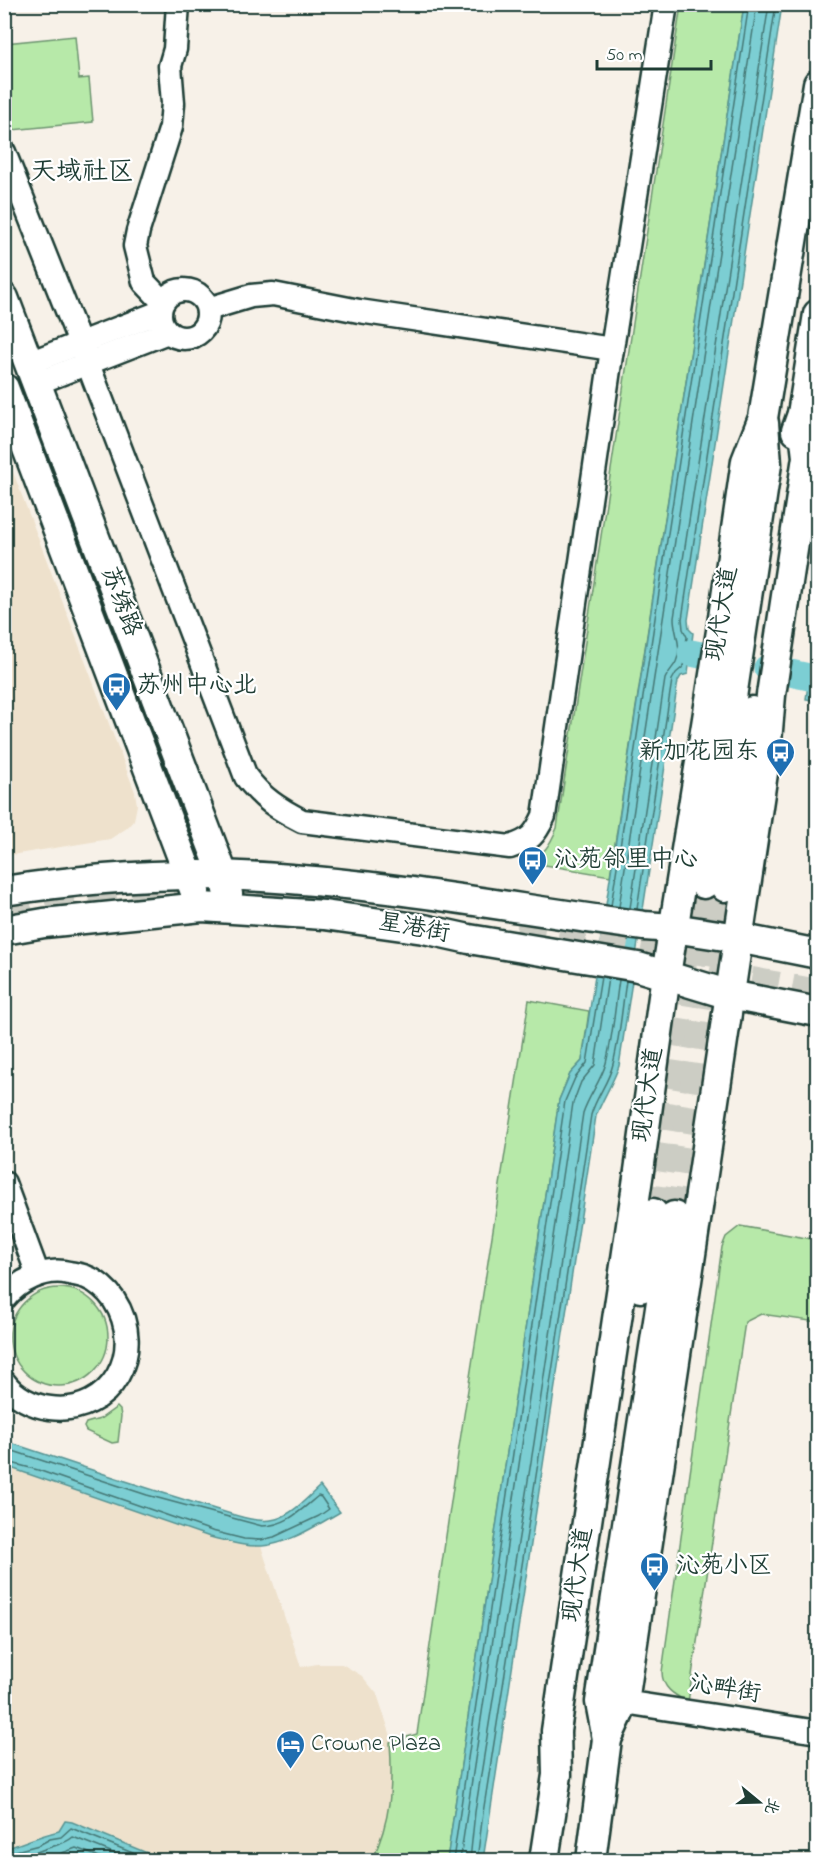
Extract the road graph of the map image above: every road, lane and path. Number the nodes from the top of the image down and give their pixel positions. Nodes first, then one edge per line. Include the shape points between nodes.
1 (178, 4) edge
2 (666, 4) edge
3 (818, 84) edge
4 (4, 153) edge
5 (4, 298) edge
6 (208, 309) junction
7 (818, 314) edge
8 (164, 315) junction
9 (612, 349) junction
10 (84, 353) junction
11 (33, 373) junction
12 (4, 388) edge
13 (802, 414) junction
14 (763, 418) junction
15 (188, 876) junction
16 (224, 877) junction
17 (4, 891) edge
18 (202, 907) junction
19 (231, 908) junction
20 (673, 928) junction
21 (4, 930) edge
22 (738, 938) junction
23 (818, 954) edge
24 (666, 975) junction
25 (730, 995) junction
26 (818, 1012) edge
27 (4, 1184) edge
28 (38, 1275) junction
29 (4, 1299) edge
30 (4, 1382) edge
31 (624, 1702) junction
32 (818, 1732) edge
33 (607, 1739) junction
34 (557, 1775) junction
35 (544, 1860) edge
36 (591, 1860) edge

1 - 8 street via 170,66 171,127 135,246 144,282
2 - 9 street
3 - 14 main road, 现代大道
4 - 10 street
5 - 11 main road, 苏绣路
6 - 8 street via 201,297 188,290 174,292
6 - 8 street via 206,324 196,335 182,338
6 - 9 street via 273,294 359,311
7 - 13 main road, 现代大道
8 - 10 street
9 - 10 street via 544,816 537,833 510,847 302,821 258,793 246,777
10 - 11 street
11 - 16 main road, 苏绣路
12 - 15 main road, 苏绣路
13 - 14 main road, 现代大道 via 789,453 769,603 714,885 767,464
13 - 22 main road, 现代大道 via 807,457
14 - 20 main road, 现代大道 via 746,461
15 - 16 main road, 星港街
15 - 17 main road, 星港街 via 121,878
15 - 18 main road, 苏绣路
16 - 19 main road, 苏绣路
16 - 20 main road, 星港街 via 330,883
18 - 19 main road, 星港街
18 - 21 main road, 星港街
19 - 24 main road, 星港街 via 424,929
20 - 22 main road, 星港街
20 - 24 main road, 现代大道
22 - 23 main road, 星港街
22 - 25 main road, 现代大道
24 - 25 main road, 星港街
24 - 34 main road, 现代大道 via 556,1731
25 - 26 main road, 星港街
25 - 31 main road, 现代大道
27 - 28 street
28 - 29 street via 21,1283
28 - 30 street via 63,1271 88,1278 108,1292 122,1313 128,1338 124,1363 105,1391 76,1407 42,1407 24,1400
31 - 32 street, 沁畔街
31 - 33 main road, 现代大道
33 - 34 main road, 现代大道 via 600,1702 664,1215 573,1734
33 - 36 main road, 现代大道
34 - 35 main road, 现代大道

